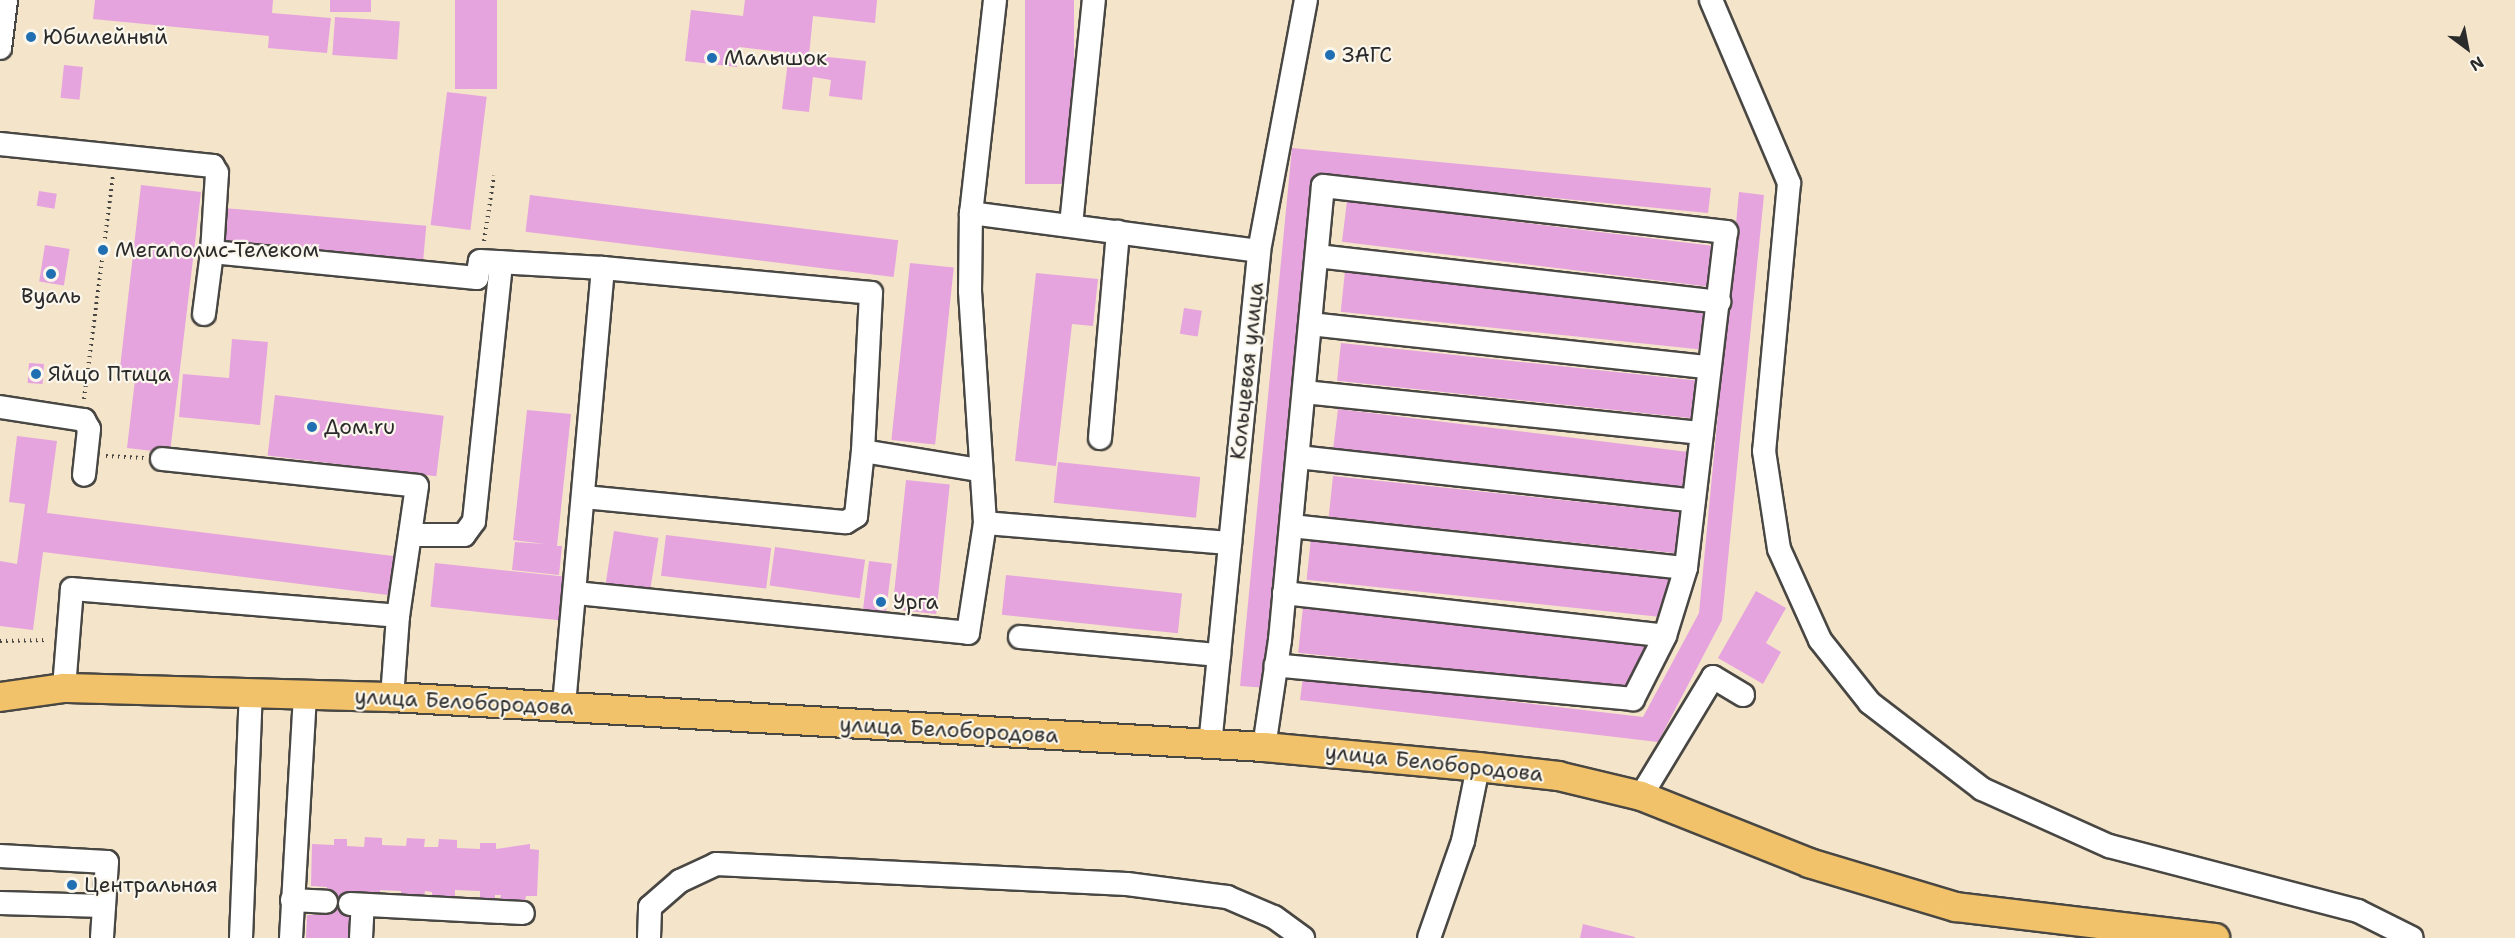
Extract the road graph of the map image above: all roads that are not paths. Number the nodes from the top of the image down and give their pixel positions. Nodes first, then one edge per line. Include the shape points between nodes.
1 (6, 0) edge
2 (995, 0) edge
3 (1094, 0) edge
4 (1306, 0) edge
5 (1711, 0) edge
6 (0, 48) edge
7 (0, 144) edge
8 (971, 213) junction
9 (1071, 225) junction
10 (1118, 232) junction
11 (1259, 251) junction
12 (212, 252) junction
13 (1317, 256) junction
14 (491, 261) junction
15 (603, 268) junction
16 (1719, 302) junction
17 (204, 314) dead end
18 (1310, 324) junction
19 (1708, 367) junction
20 (1304, 392) junction
21 (0, 407) edge
22 (1702, 434) junction
23 (1100, 438) dead end
24 (863, 451) junction
25 (1298, 457) junction
26 (162, 459) road end
27 (85, 465) road end
28 (979, 470) junction
29 (584, 497) junction
30 (1694, 501) junction
31 (985, 523) junction
32 (1291, 526) junction
33 (410, 535) junction
34 (1230, 543) junction
35 (1686, 568) junction
36 (576, 593) junction
37 (1284, 593) junction
38 (398, 616) junction
39 (1665, 636) junction
40 (1020, 637) dead end
41 (1219, 655) junction
42 (1276, 665) junction
43 (64, 688) junction
44 (251, 693) junction
45 (305, 694) junction
46 (1743, 695) dead end
47 (0, 697) edge
48 (392, 697) junction
49 (564, 708) junction
50 (1210, 745) junction
51 (1264, 747) junction
52 (1478, 766) junction
53 (1641, 796) junction
54 (0, 856) edge
55 (292, 900) junction
56 (326, 902) dead end
57 (0, 903) edge
58 (104, 906) junction
59 (523, 913) dead end
60 (102, 938) edge
61 (241, 938) edge
62 (291, 938) edge
63 (361, 938) edge
64 (649, 938) edge
65 (1303, 938) edge
66 (1430, 938) edge
67 (2215, 938) edge
68 (2412, 938) edge

1 - 6 street
2 - 8 street
3 - 9 street
4 - 11 street, Кольцевая улица
5 - 68 street via 1789,183 1764,451 1779,549 1820,640 1870,703 1982,789 2109,846 2358,911
7 - 12 street via 213,166 217,173
8 - 9 street
8 - 28 street via 970,291
9 - 10 street
10 - 11 street
10 - 23 street
11 - 34 street, Кольцевая улица
12 - 14 street via 477,278
12 - 17 street
13 - 16 street
13 - 16 street via 1323,186 1726,232
13 - 18 street
14 - 15 street
14 - 33 street via 474,521 464,535
15 - 24 street via 871,293
15 - 29 street
16 - 19 street
18 - 19 street
18 - 20 street
19 - 22 street
20 - 22 street
20 - 25 street
21 - 27 street via 81,419 89,429
22 - 30 street
24 - 28 street
24 - 29 street via 856,516 846,522
25 - 30 street
25 - 32 street
26 - 33 street via 417,486
28 - 31 street
29 - 36 street
30 - 35 street
31 - 34 street
31 - 36 street via 969,633
32 - 35 street
32 - 37 street
33 - 38 street
34 - 41 street, Кольцевая улица
35 - 39 street
36 - 49 street
37 - 39 street
37 - 42 street
38 - 43 street via 72,589
38 - 48 street
39 - 42 street via 1633,699
40 - 41 street
41 - 50 street, Кольцевая улица
42 - 51 street
43 - 44 main road, улица Белобородова
43 - 47 main road, улица Белобородова
44 - 45 main road, улица Белобородова
44 - 61 street
45 - 48 main road, улица Белобородова
45 - 55 street
46 - 53 street via 1713,677
48 - 49 main road, улица Белобородова
49 - 50 main road, улица Белобородова
50 - 51 main road, улица Белобородова
51 - 52 main road, улица Белобородова
52 - 53 main road, улица Белобородова via 1558,776
52 - 66 street via 1463,841
53 - 67 main road, улица Белобородова via 1879,886 1956,907
54 - 58 street via 106,862
55 - 56 street
55 - 62 street
57 - 58 street
58 - 60 street
59 - 63 street via 356,904
64 - 65 street via 650,907 680,881 716,864 1115,884 1227,897 1274,917

